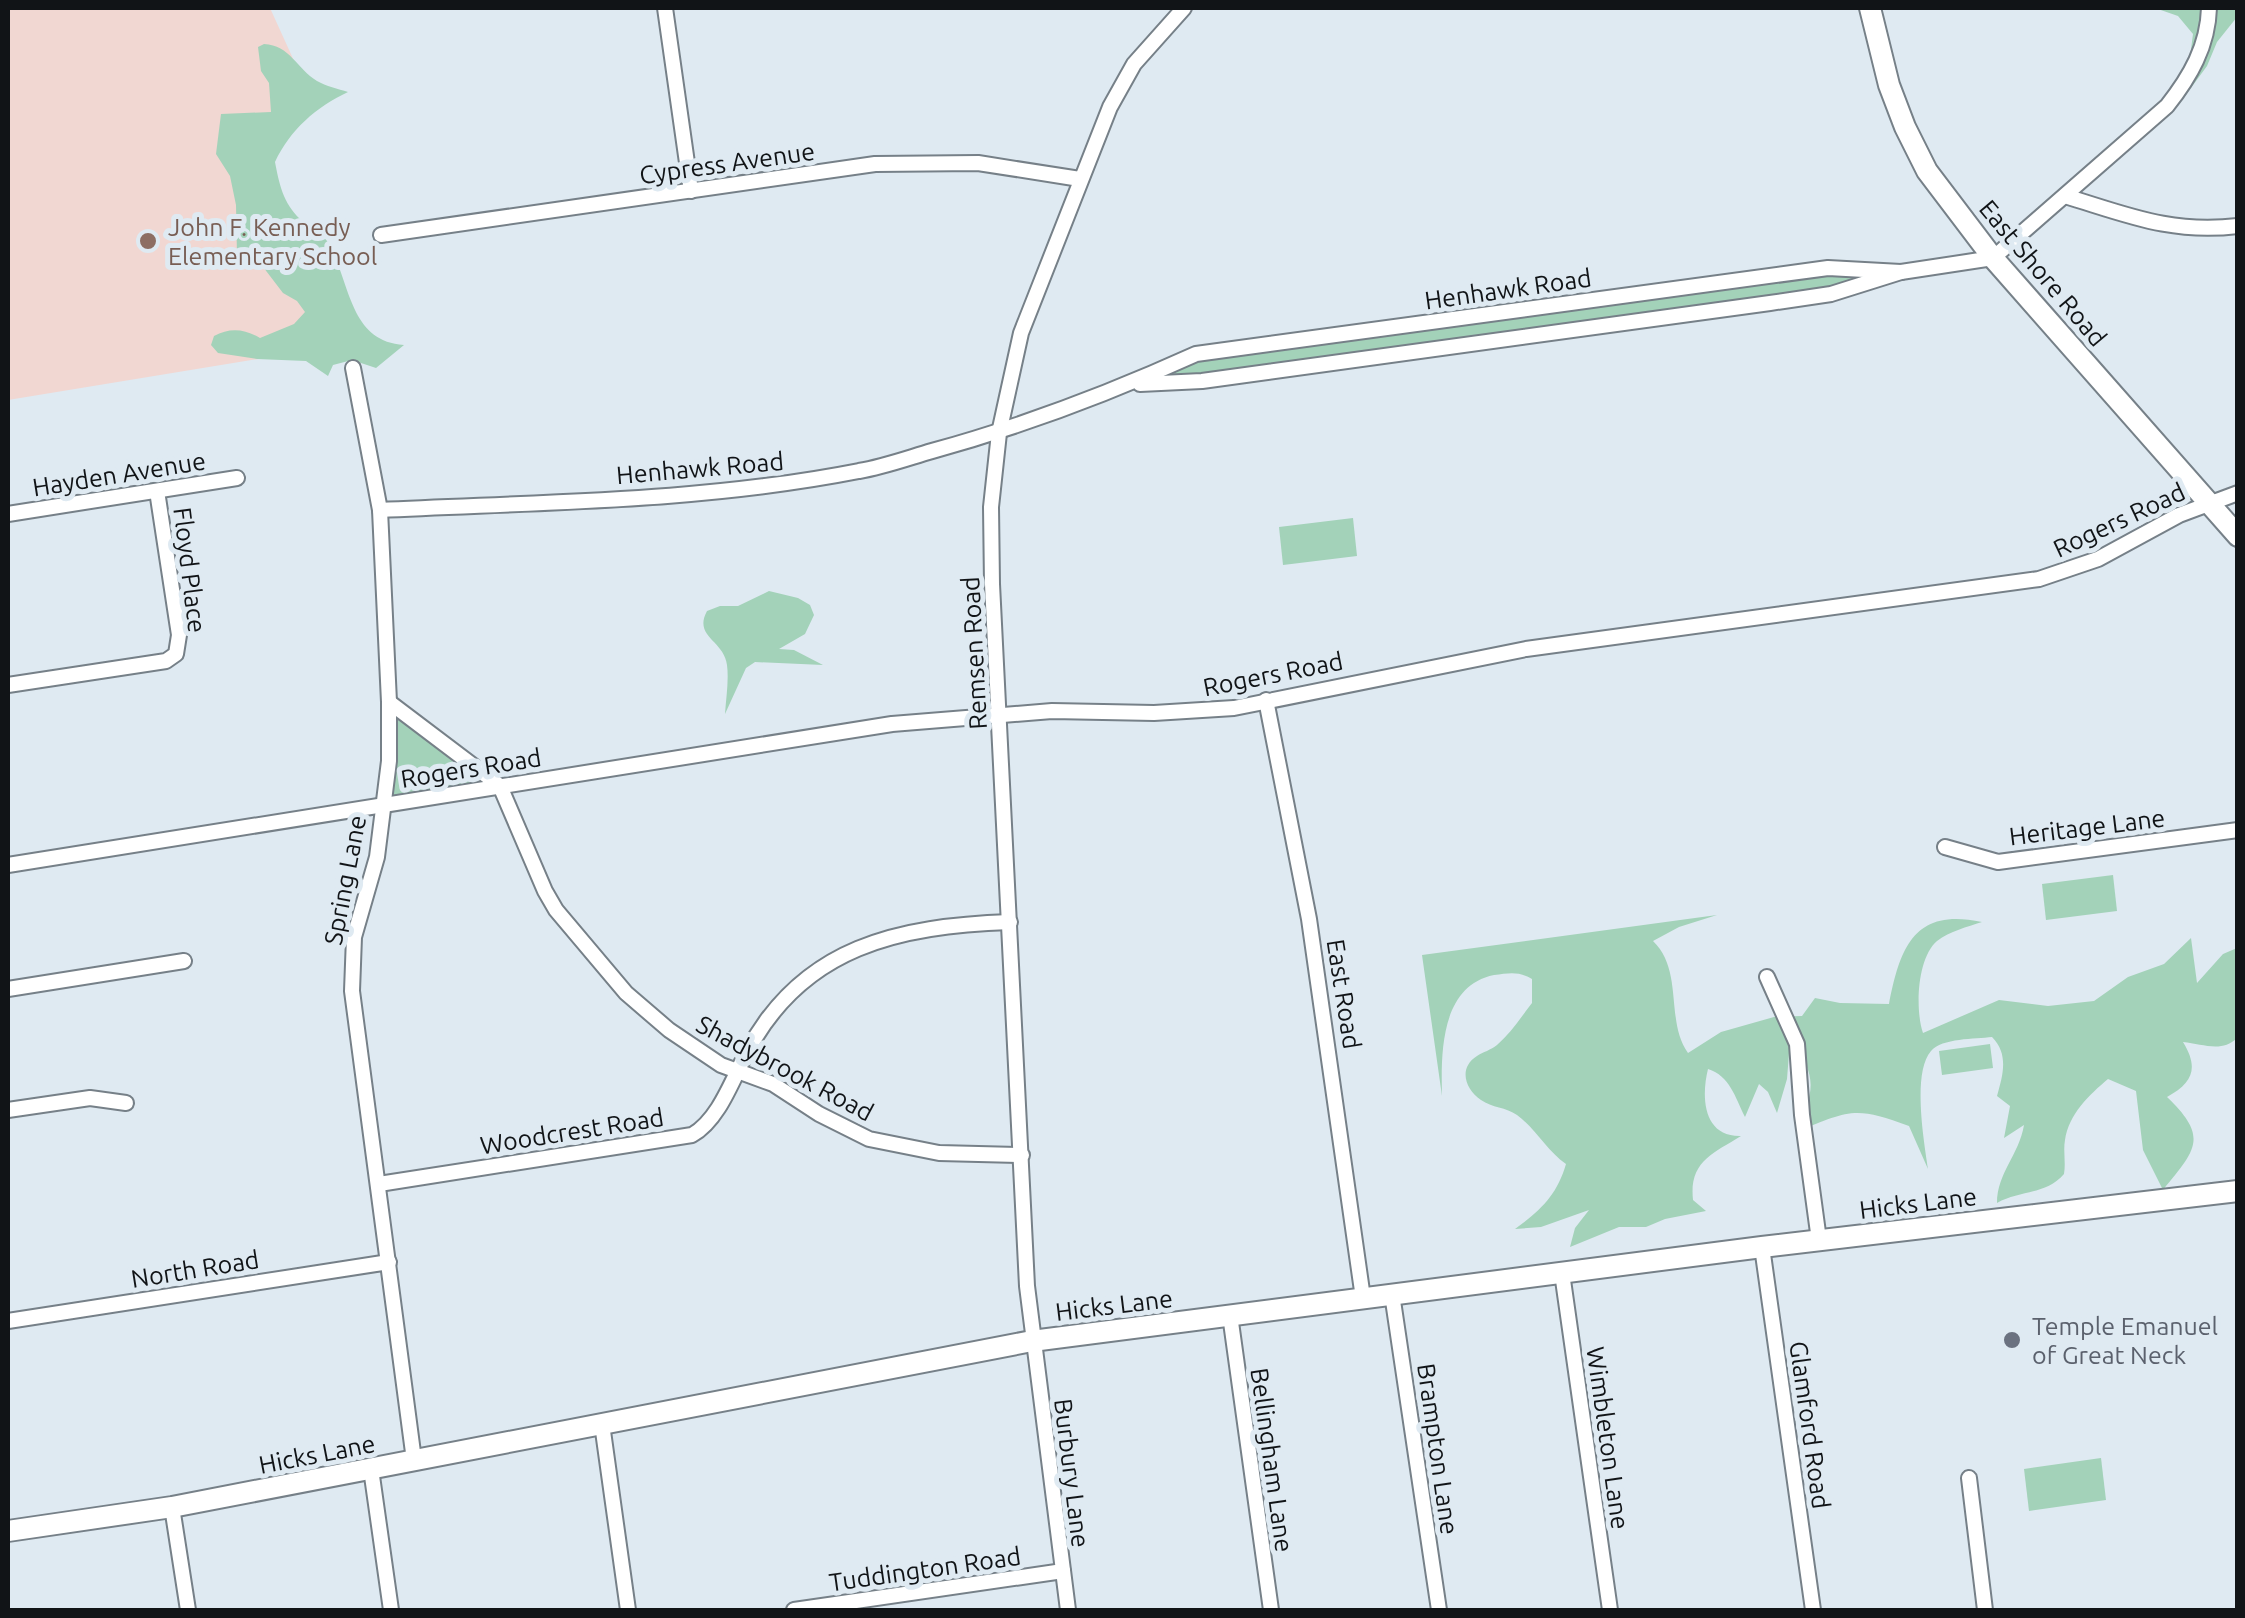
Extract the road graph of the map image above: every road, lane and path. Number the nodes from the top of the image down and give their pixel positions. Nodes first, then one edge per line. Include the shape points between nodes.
1 (665, 8) edge
2 (1184, 8) edge
3 (1870, 8) edge
4 (2209, 8) edge
5 (1080, 179) junction
6 (691, 191) junction
7 (2065, 196) junction
8 (2238, 226) edge
9 (381, 235) dead end
10 (1993, 258) junction
11 (1901, 272) junction
12 (1562, 304) junction
13 (1566, 331) junction
14 (353, 368) dead end
15 (1128, 384) junction
16 (999, 433) junction
17 (237, 478) dead end
18 (157, 490) junction
19 (2238, 493) edge
20 (2210, 503) junction
21 (380, 510) junction
22 (8, 514) edge
23 (2238, 536) edge
24 (8, 685) edge
25 (1266, 700) junction
26 (390, 702) junction
27 (1000, 715) junction
28 (500, 786) junction
29 (382, 804) junction
30 (2238, 830) edge
31 (1945, 847) dead end
32 (8, 865) edge
33 (1010, 922) junction
34 (184, 960) dead end
35 (1767, 977) dead end
36 (8, 989) edge
37 (737, 1070) junction
38 (126, 1103) dead end
39 (8, 1110) edge
40 (1022, 1154) junction
41 (379, 1184) junction
42 (2238, 1190) edge
43 (1819, 1240) junction
44 (1762, 1247) junction
45 (389, 1262) junction
46 (1562, 1272) junction
47 (1392, 1294) junction
48 (1363, 1298) junction
49 (1230, 1315) junction
50 (8, 1320) edge
51 (1032, 1341) junction
52 (602, 1424) junction
53 (414, 1460) junction
54 (371, 1469) junction
55 (1969, 1478) dead end
56 (172, 1506) junction
57 (8, 1530) edge
58 (1062, 1571) junction
59 (898, 1603) edge
60 (188, 1610) edge
61 (391, 1610) edge
62 (628, 1610) edge
63 (794, 1610) edge
64 (1068, 1610) edge
65 (1271, 1610) edge
66 (1439, 1610) edge
67 (1610, 1610) edge
68 (1814, 1610) edge
69 (1986, 1610) edge

1 - 6 street
2 - 5 street, Remsen Road via 1134,64
3 - 10 main road, East Shore Road via 1904,127 1927,170
4 - 7 street via 2205,40 2184,85
5 - 6 street, Cypress Avenue via 978,163 908,161
5 - 16 street, Remsen Road via 1021,333
6 - 9 street, Cypress Avenue
7 - 8 street via 2172,228
7 - 10 street
10 - 11 street, Henhawk Road
10 - 20 main road, East Shore Road
11 - 12 street, Henhawk Road via 1828,268
11 - 13 street, Henhawk Road via 1831,294
12 - 13 street
12 - 15 street, Henhawk Road via 1196,354
13 - 15 street, Henhawk Road via 1202,381
14 - 21 street, Spring Lane
15 - 16 street, Henhawk Road
16 - 21 street, Henhawk Road via 862,471 776,486
16 - 27 street, Remsen Road via 991,508
17 - 18 street, Hayden Avenue
18 - 22 street, Hayden Avenue
18 - 24 street, Floyd Place via 179,635 176,654 166,661
19 - 20 street, Rogers Road
20 - 23 main road, East Shore Road
20 - 25 street, Rogers Road via 2098,559 2039,579 1500,654
21 - 26 street, Spring Lane
25 - 27 street, Rogers Road via 1196,712
25 - 48 street, East Road via 1318,970
26 - 28 street, Shadybrook Road
26 - 29 street, Spring Lane
27 - 28 street, Rogers Road via 892,724
27 - 33 street, Remsen Road
28 - 29 street, Rogers Road
28 - 37 street, Shadybrook Road via 545,891 601,966 669,1030
29 - 32 street, Rogers Road
29 - 41 street, Spring Lane via 377,857 351,964
30 - 31 street, Heritage Lane via 1998,862
33 - 37 street, Woodcrest Road via 920,928 851,952 772,1011
33 - 40 street, Remsen Road
34 - 36 street
35 - 43 street via 1796,1044
37 - 40 street, Shadybrook Road via 870,1139 939,1153
37 - 41 street, Woodcrest Road via 710,1120 692,1135
38 - 39 street via 90,1098
40 - 51 street, Remsen Road
41 - 45 street, Spring Lane
42 - 43 main road, Hicks Lane
43 - 44 main road, Hicks Lane
44 - 46 main road, Hicks Lane
44 - 68 street, Glamford Road
45 - 50 street, North Road
45 - 53 street, Spring Lane
46 - 47 main road, Hicks Lane
46 - 67 street, Wimbleton Lane
47 - 48 main road, Hicks Lane
47 - 66 street, Brampton Lane
48 - 49 main road, Hicks Lane
49 - 51 main road, Hicks Lane
49 - 65 street, Bellingham Lane
51 - 52 main road, Hicks Lane
51 - 58 street, Burbury Lane
52 - 53 main road, Hicks Lane
52 - 62 street
53 - 54 main road, Hicks Lane
54 - 56 main road, Hicks Lane
54 - 61 street
55 - 69 street
56 - 57 main road, Hicks Lane
56 - 60 street
58 - 59 street, Tuddington Road
58 - 64 street, Burbury Lane
59 - 63 street, Tuddington Road

